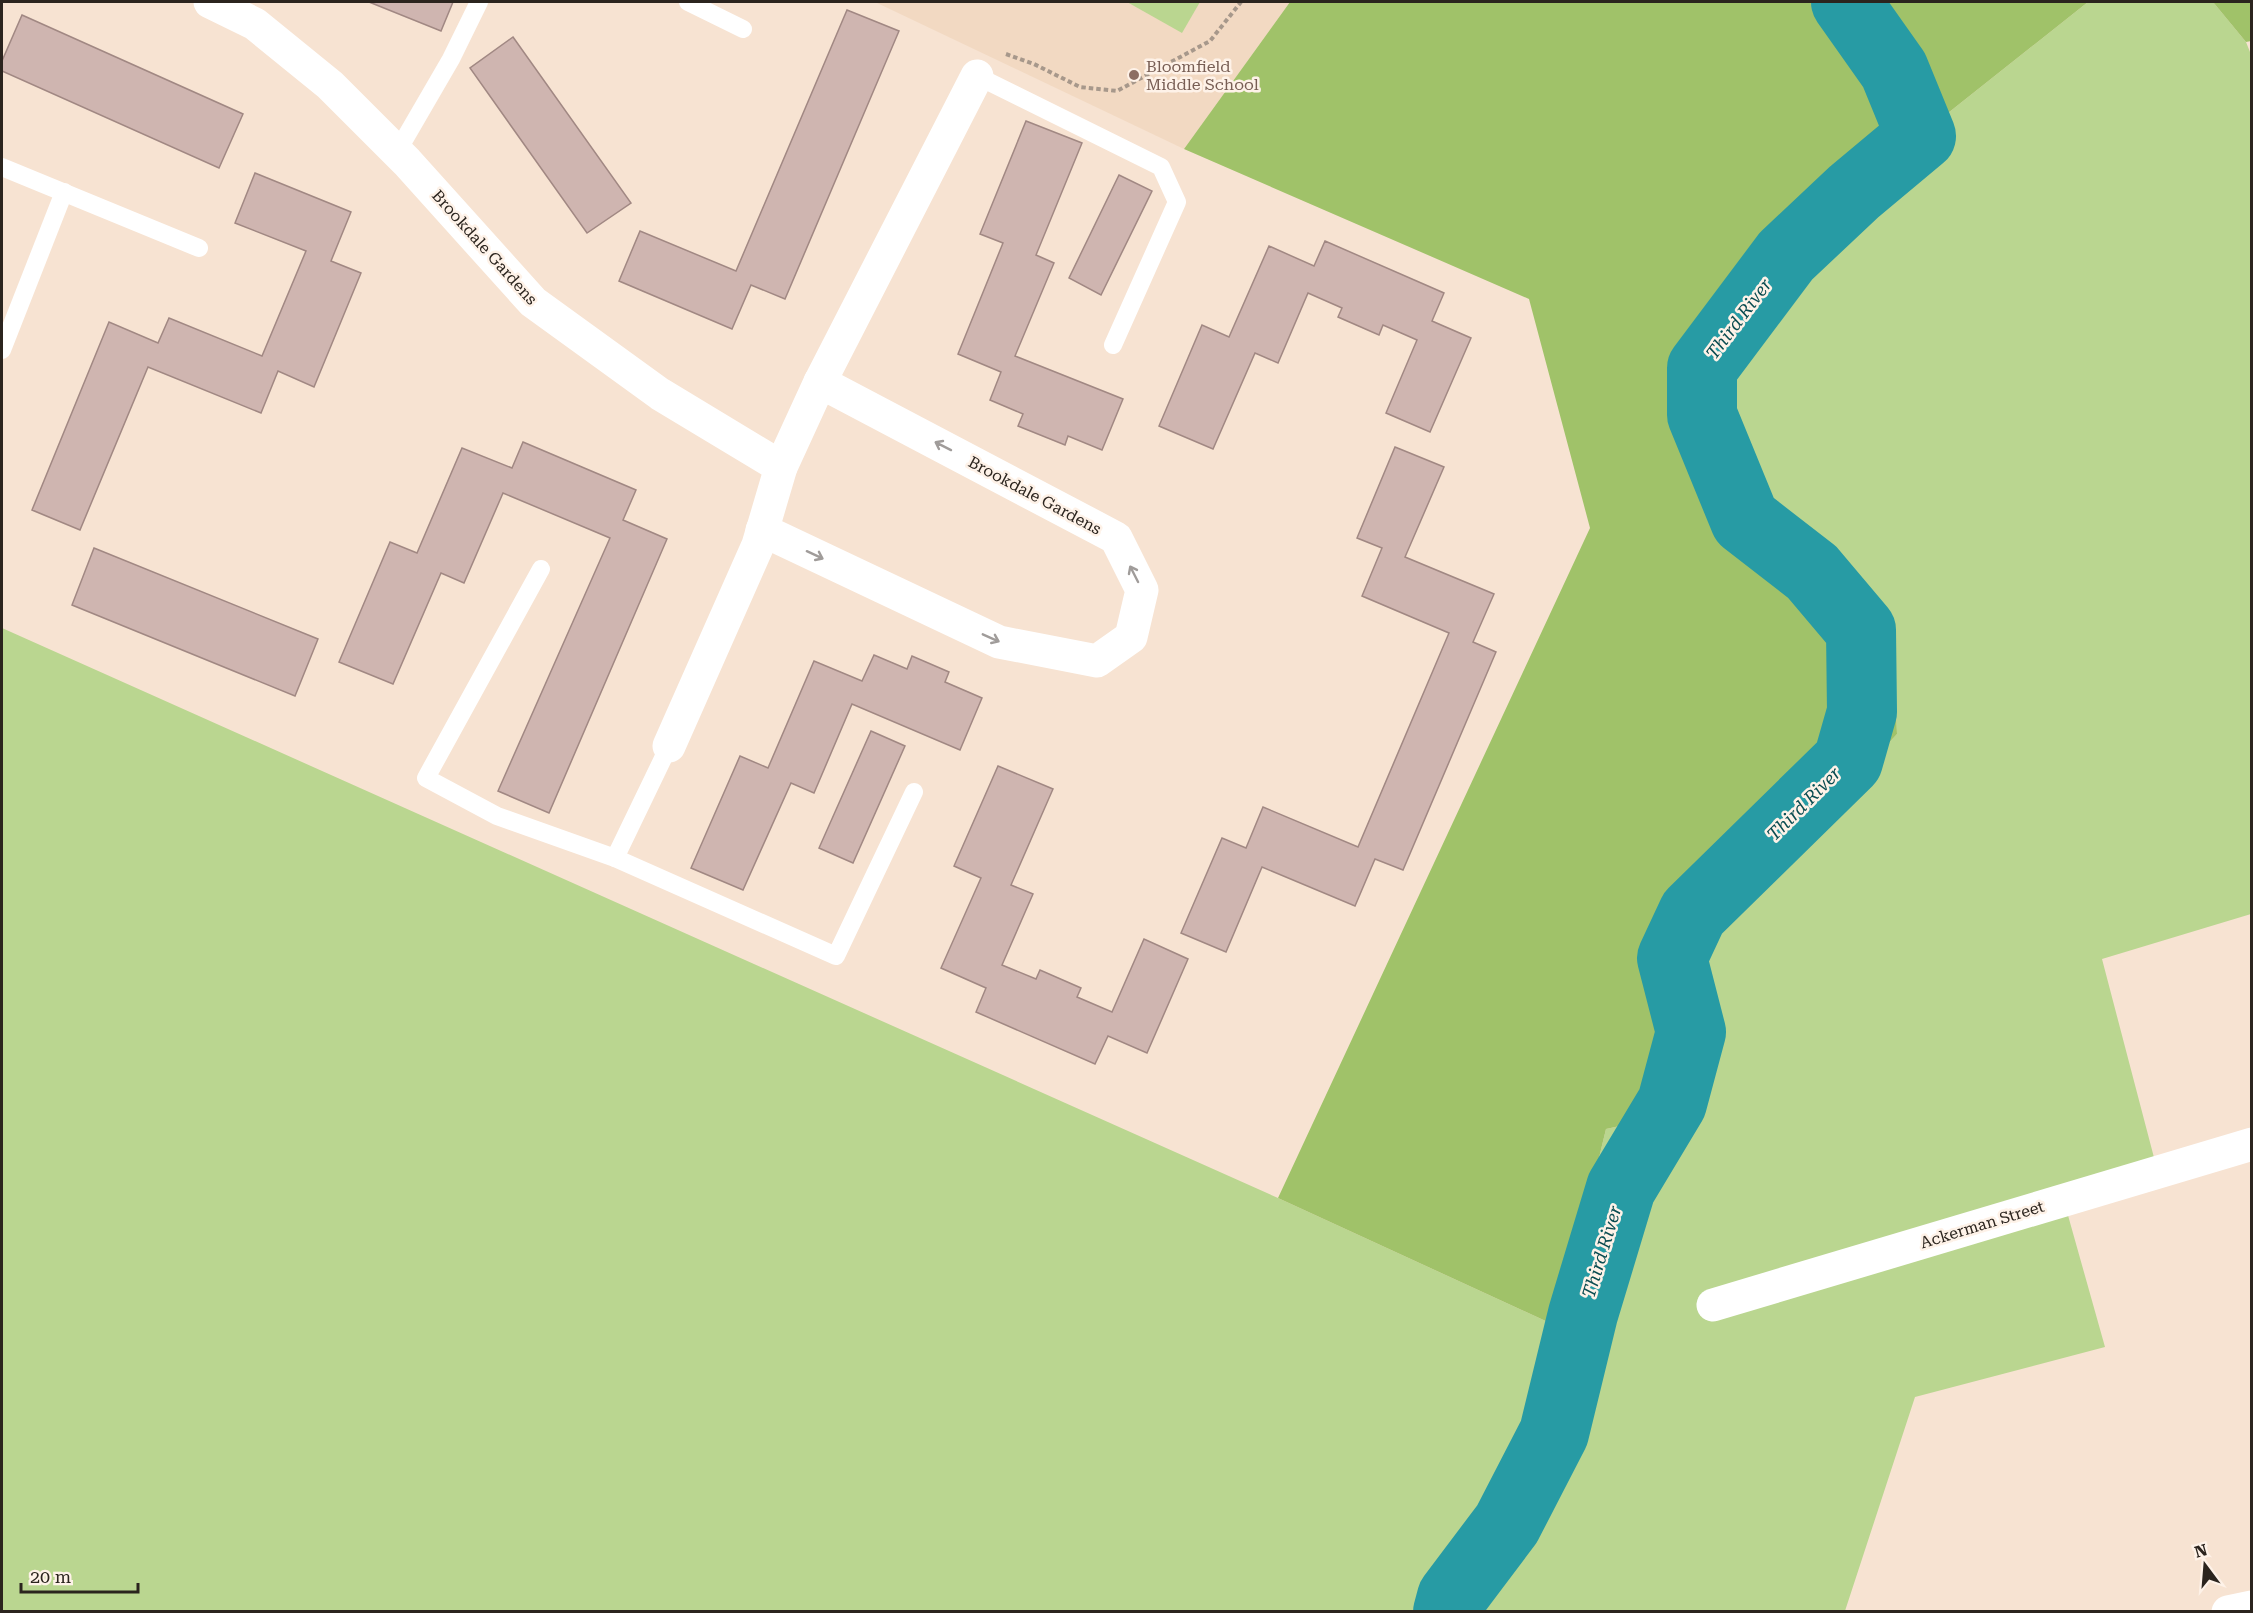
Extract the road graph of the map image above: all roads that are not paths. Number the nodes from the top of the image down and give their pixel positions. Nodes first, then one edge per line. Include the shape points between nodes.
1 (210, 2) edge
2 (479, 2) edge
3 (688, 2) edge
4 (743, 29) dead end
5 (977, 76) joint
6 (397, 152) junction
7 (2, 167) edge
8 (64, 192) junction
9 (199, 249) dead end
10 (1113, 345) dead end
11 (2, 350) edge
12 (820, 382) junction
13 (781, 467) junction
14 (762, 530) junction
15 (541, 569) dead end
16 (669, 746) joint
17 (914, 792) dead end
18 (615, 858) junction
19 (2252, 1144) edge
20 (1713, 1305) dead end
21 (2252, 1607) edge
22 (2228, 1611) edge

1 - 6 street, Brookdale Gardens via 255,24 330,85
2 - 6 lane via 452,58
3 - 4 lane
5 - 10 lane via 1161,167 1177,202
5 - 12 street
6 - 13 street, Brookdale Gardens via 533,302 660,394
7 - 8 lane
8 - 9 lane
8 - 11 lane
12 - 13 street
14 -> 12 street, Brookdale Gardens via 999,642 1097,661 1131,637 1142,590 1116,538
13 - 14 street
14 - 16 street
15 - 18 lane via 426,778 497,816
16 - 18 lane
17 - 18 lane via 836,956
19 - 20 street, Ackerman Street
21 - 22 street

